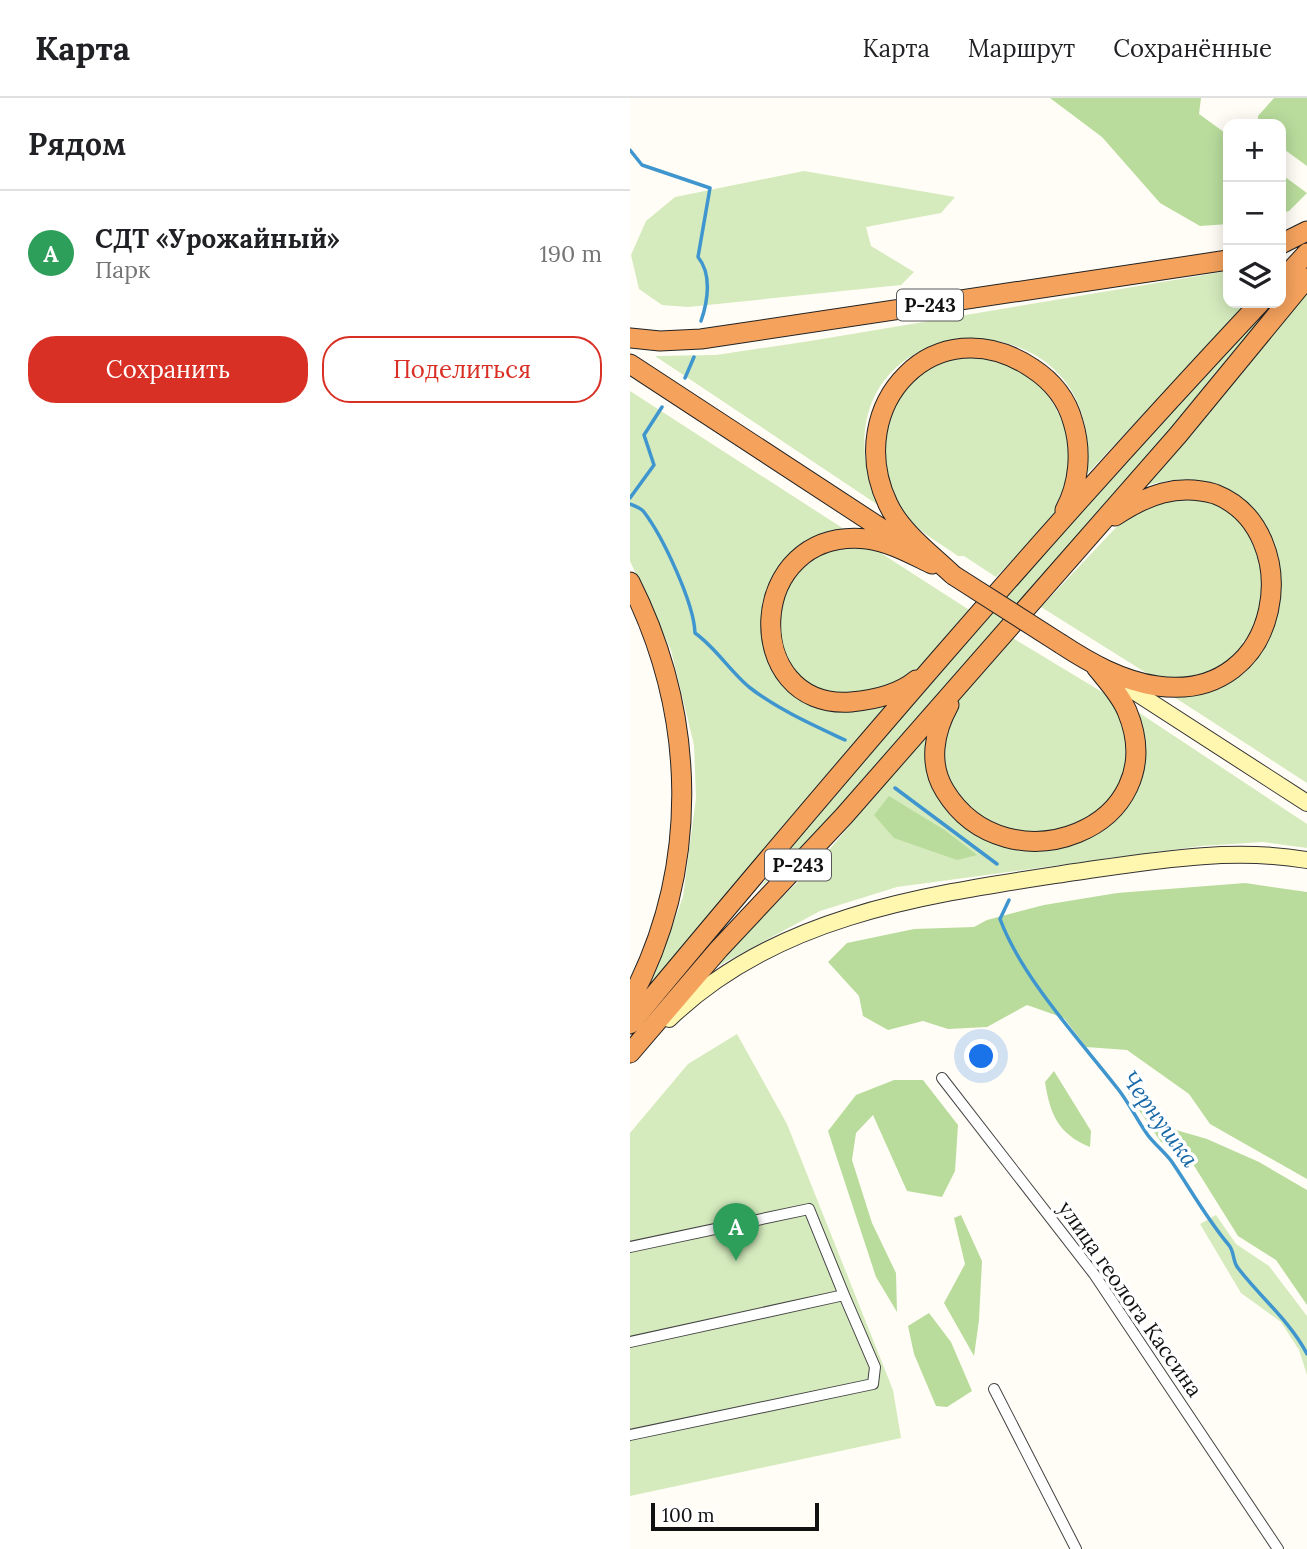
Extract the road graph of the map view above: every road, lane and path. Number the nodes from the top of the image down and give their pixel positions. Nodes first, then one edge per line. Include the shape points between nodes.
1 (1307, 231) edge
2 (1286, 242) edge
3 (1307, 253) edge
4 (1223, 261) edge
5 (1286, 276) edge
6 (1307, 278) edge
7 (1255, 308) edge
8 (630, 338) edge
9 (630, 364) edge
10 (1052, 534) junction
11 (1080, 546) junction
12 (953, 575) junction
13 (630, 582) edge
14 (936, 664) junction
15 (1095, 667) junction
16 (966, 676) junction
17 (1307, 803) edge
18 (1307, 859) edge
19 (630, 1000) edge
20 (630, 1024) edge
21 (630, 1056) edge
22 (942, 1078) dead end
23 (630, 1247) edge
24 (844, 1295) junction
25 (630, 1342) edge
26 (994, 1389) dead end
27 (630, 1435) edge
28 (1076, 1549) edge
29 (1278, 1549) edge

1 - 2 highway
3 - 5 highway
4 - 8 highway, Р-243 via 701,339
6 - 11 highway, Р-243
7 - 10 highway, Р-243
9 - 12 highway, Р-243
10 - 12 highway, Р-243 via 1072,492 1078,448 1071,414 1053,385 1024,363 997,351 962,349 926,360 899,380 879,415 877,471 898,520
10 - 14 highway, Р-243
11 - 15 highway, Р-243 via 1139,500 1193,489 1227,498 1246,510 1272,543 1280,575 1281,601 1272,632 1253,656 1228,674 1191,686 1166,687
11 - 16 highway, Р-243
12 - 14 highway, Р-243 via 881,542 839,541 807,552 788,568 771,606 769,631 778,660 792,681 822,699 852,702 890,694
12 - 15 highway, Р-243, bridge
13 - 19 highway via 667,673 680,736 683,802 670,896
14 - 20 highway, Р-243
15 - 16 highway, Р-243 via 1118,695 1131,722 1135,759 1129,783 1106,818 1073,836 1043,841 989,833 960,811 940,784 936,736
15 - 17 main road, Р-243
16 - 21 highway, Р-243 via 719,949
18 - 21 main road, Р-243 via 1200,855 937,894 861,912 803,934 722,976
22 - 29 street, улица геолога Кассина via 1094,1274
23 - 24 street via 809,1209
24 - 25 street
24 - 27 street via 875,1367 873,1384
26 - 28 street

